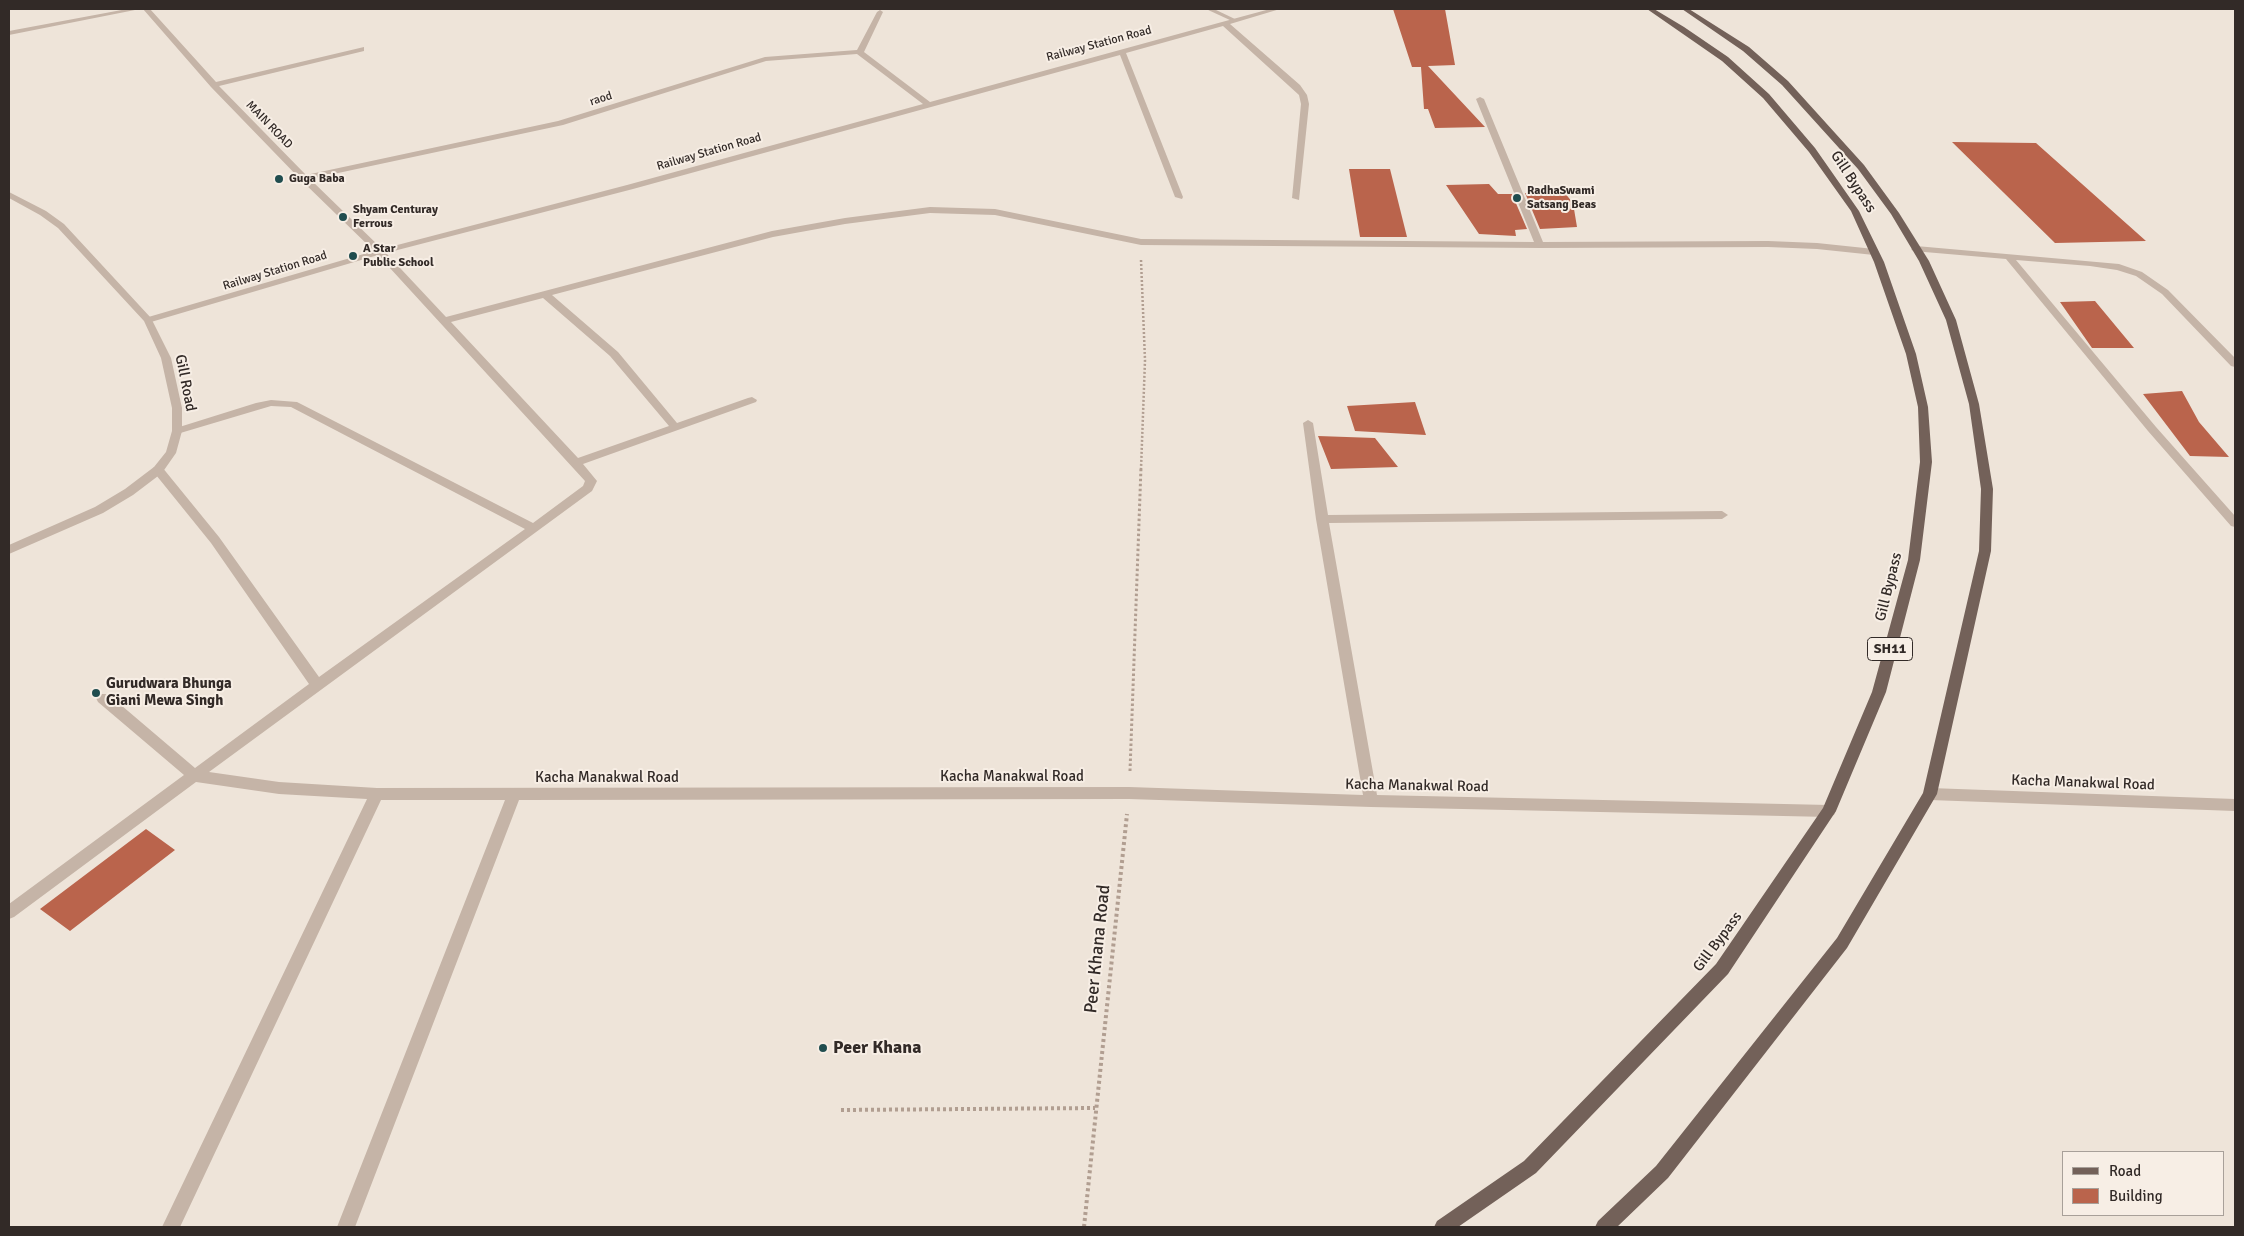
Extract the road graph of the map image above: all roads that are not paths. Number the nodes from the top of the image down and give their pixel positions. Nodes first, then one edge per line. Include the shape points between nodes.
1 (137, 9) edge
2 (146, 9) edge
3 (1209, 9) edge
4 (1275, 9) edge
5 (1650, 9) edge
6 (1685, 9) edge
7 (114, 11) edge
8 (880, 12) dead end
9 (1234, 20) junction
10 (1224, 23) junction
11 (9, 34) edge
12 (361, 49) dead end
13 (1122, 51) junction
14 (859, 52) junction
15 (214, 85) junction
16 (1480, 99) dead end
17 (928, 104) junction
18 (304, 178) junction
19 (9, 195) edge
20 (1179, 197) dead end
21 (1296, 198) dead end
22 (1540, 245) junction
23 (1916, 249) junction
24 (380, 252) junction
25 (1874, 252) junction
26 (2008, 256) junction
27 (545, 294) junction
28 (148, 320) junction
29 (444, 321) junction
30 (2235, 364) edge
31 (752, 400) dead end
32 (1308, 423) dead end
33 (675, 427) junction
34 (177, 431) junction
35 (576, 463) junction
36 (158, 470) junction
37 (1722, 515) dead end
38 (1322, 519) junction
39 (2235, 523) edge
40 (533, 528) junction
41 (9, 550) edge
42 (317, 685) junction
43 (103, 698) dead end
44 (195, 776) junction
45 (377, 794) junction
46 (514, 794) junction
47 (1930, 794) junction
48 (1371, 802) junction
49 (2235, 805) edge
50 (1829, 811) junction
51 (9, 912) edge
52 (171, 1227) edge
53 (346, 1227) edge
54 (1443, 1227) edge
55 (1604, 1227) edge

1 - 7 street
2 - 15 street, MAIN ROAD
3 - 9 street
4 - 9 street, Railway Station Road
5 - 25 main road, Gill Bypass / SH11 via 1725,58 1766,96 1812,150 1855,211
6 - 23 main road, Gill Bypass via 1746,49 1785,83 1861,167 1895,213
7 - 11 street
8 - 14 street
9 - 10 street, Railway Station Road
10 - 13 street, Railway Station Road
10 - 21 street via 1303,95 1305,104
12 - 15 street
13 - 17 street, Railway Station Road
13 - 20 street
14 - 17 street
14 - 18 street, raod via 765,59 560,122
15 - 18 street, MAIN ROAD
16 - 22 street
17 - 24 street, Railway Station Road
18 - 24 street, MAIN ROAD
19 - 28 street, Gill Road via 61,226
22 - 25 street via 1768,244
22 - 27 street via 1141,242 995,212 930,210 772,234
23 - 26 street
23 - 47 main road, Gill Bypass via 1951,320 1974,404 1987,489 1985,551
24 - 28 street, Railway Station Road
24 - 29 street, MAIN ROAD
25 - 50 main road, Gill Bypass / SH11 via 1911,354 1923,407 1926,462 1914,560 1878,692
26 - 30 street via 2090,263 2139,274 2164,292
26 - 39 street
27 - 29 street
27 - 33 street via 614,354
28 - 34 street, Gill Road via 166,358 177,408
29 - 35 street, MAIN ROAD
31 - 33 street
32 - 38 street
33 - 35 street
34 - 36 street, Gill Road via 171,453
34 - 40 street via 264,404 293,404
35 - 40 street, MAIN ROAD via 591,482 588,488
36 - 41 street, Gill Road via 99,510
36 - 42 street via 215,540
37 - 38 street
38 - 48 street
40 - 42 street
42 - 44 street
43 - 44 street
44 - 45 street, Kacha Manakwal Road via 279,788
44 - 51 street
45 - 46 street, Kacha Manakwal Road
45 - 52 street
46 - 48 street, Kacha Manakwal Road via 1129,793
46 - 53 street
47 - 49 street, Kacha Manakwal Road
47 - 55 main road, Gill Bypass via 1842,943 1662,1172
48 - 50 street, Kacha Manakwal Road
50 - 54 main road, Gill Bypass / SH11 via 1722,969 1530,1167

